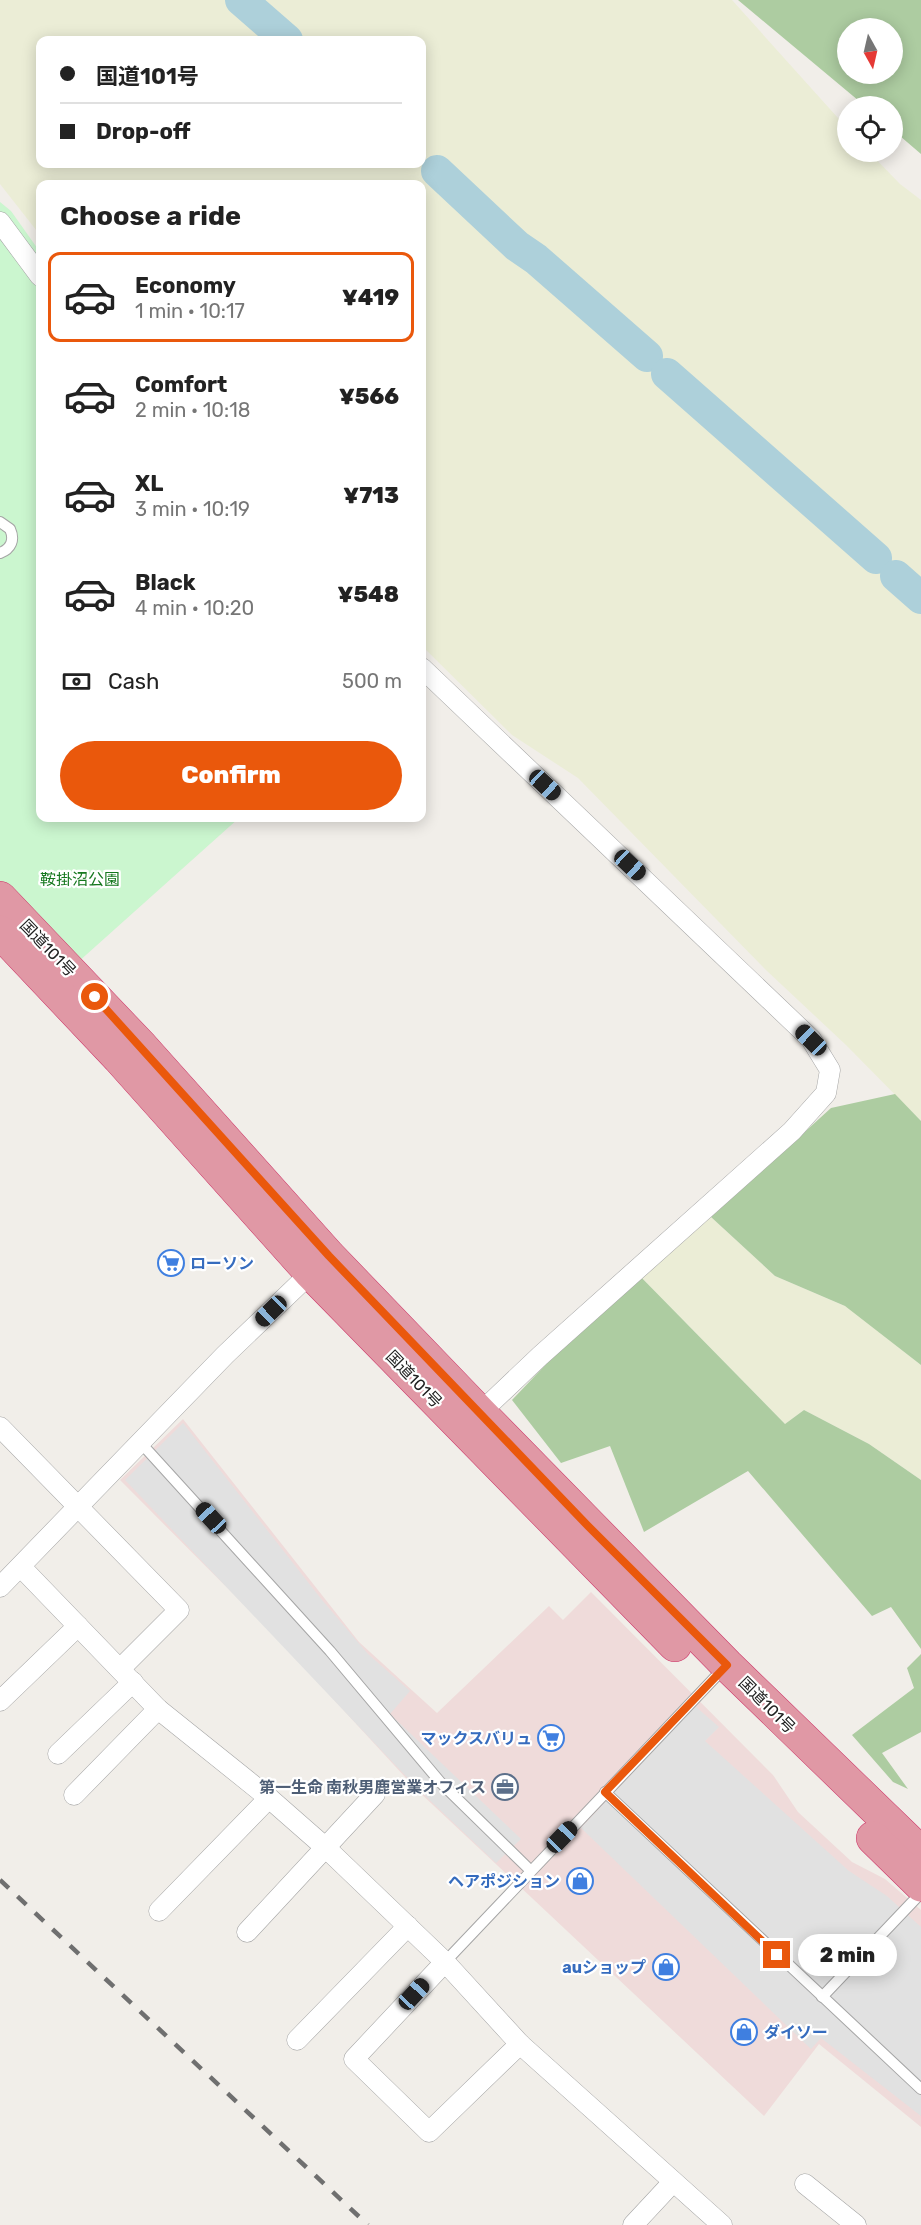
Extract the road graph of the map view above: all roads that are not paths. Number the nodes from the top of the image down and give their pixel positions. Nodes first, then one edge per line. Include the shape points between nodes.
1 (0, 222) edge
2 (36, 271) edge
3 (0, 522) edge
4 (0, 554) edge
5 (426, 672) edge
6 (0, 898) edge
7 (0, 932) edge
8 (320, 1264) junction
9 (480, 1413) junction
10 (1, 1430) edge
11 (140, 1442) junction
12 (79, 1508) junction
13 (21, 1567) junction
14 (0, 1587) edge
15 (78, 1626) junction
16 (719, 1673) junction
17 (126, 1676) junction
18 (0, 1701) edge
19 (158, 1709) junction
20 (58, 1754) dead end
21 (605, 1792) junction
22 (375, 1794) dead end
23 (74, 1795) dead end
24 (269, 1798) junction
25 (326, 1848) junction
26 (921, 1853) edge
27 (530, 1870) junction
28 (921, 1885) edge
29 (921, 1893) edge
30 (159, 1911) dead end
31 (408, 1926) junction
32 (248, 1932) dead end
33 (445, 1962) junction
34 (822, 1997) junction
35 (297, 2040) dead end
36 (520, 2044) junction
37 (921, 2089) edge
38 (673, 2181) junction
39 (805, 2184) dead end
40 (633, 2225) edge
41 (722, 2225) edge
42 (856, 2225) edge

1 - 2 street
3 - 4 lane via 10,529 13,539 9,549
5 - 9 street via 811,1040 830,1070 826,1093 792,1131
6 - 8 highway, 国道101号 via 142,1047
7 - 8 highway, 国道101号
8 - 9 highway, 国道101号
8 - 11 street
8 - 16 highway, 国道101号 via 588,1560
9 - 16 highway, 国道101号
10 - 12 street
11 - 12 street
11 - 27 lane via 330,1651 441,1783
12 - 13 street
12 - 17 street via 179,1610
13 - 14 street
13 - 15 street
15 - 17 street
15 - 18 street
16 - 21 lane
16 - 26 highway, 国道101号
16 - 28 highway, 国道101号
17 - 19 street
17 - 20 street
19 - 23 street
19 - 24 street
21 - 27 lane
21 - 34 lane
22 - 25 street
24 - 25 street
24 - 30 street
25 - 31 street
25 - 32 street
27 - 33 lane
29 - 34 lane
31 - 33 street
31 - 35 street
33 - 36 street
33 - 36 street via 354,2059 429,2132
34 - 37 lane
36 - 38 street
38 - 40 street
38 - 41 street
39 - 42 street

